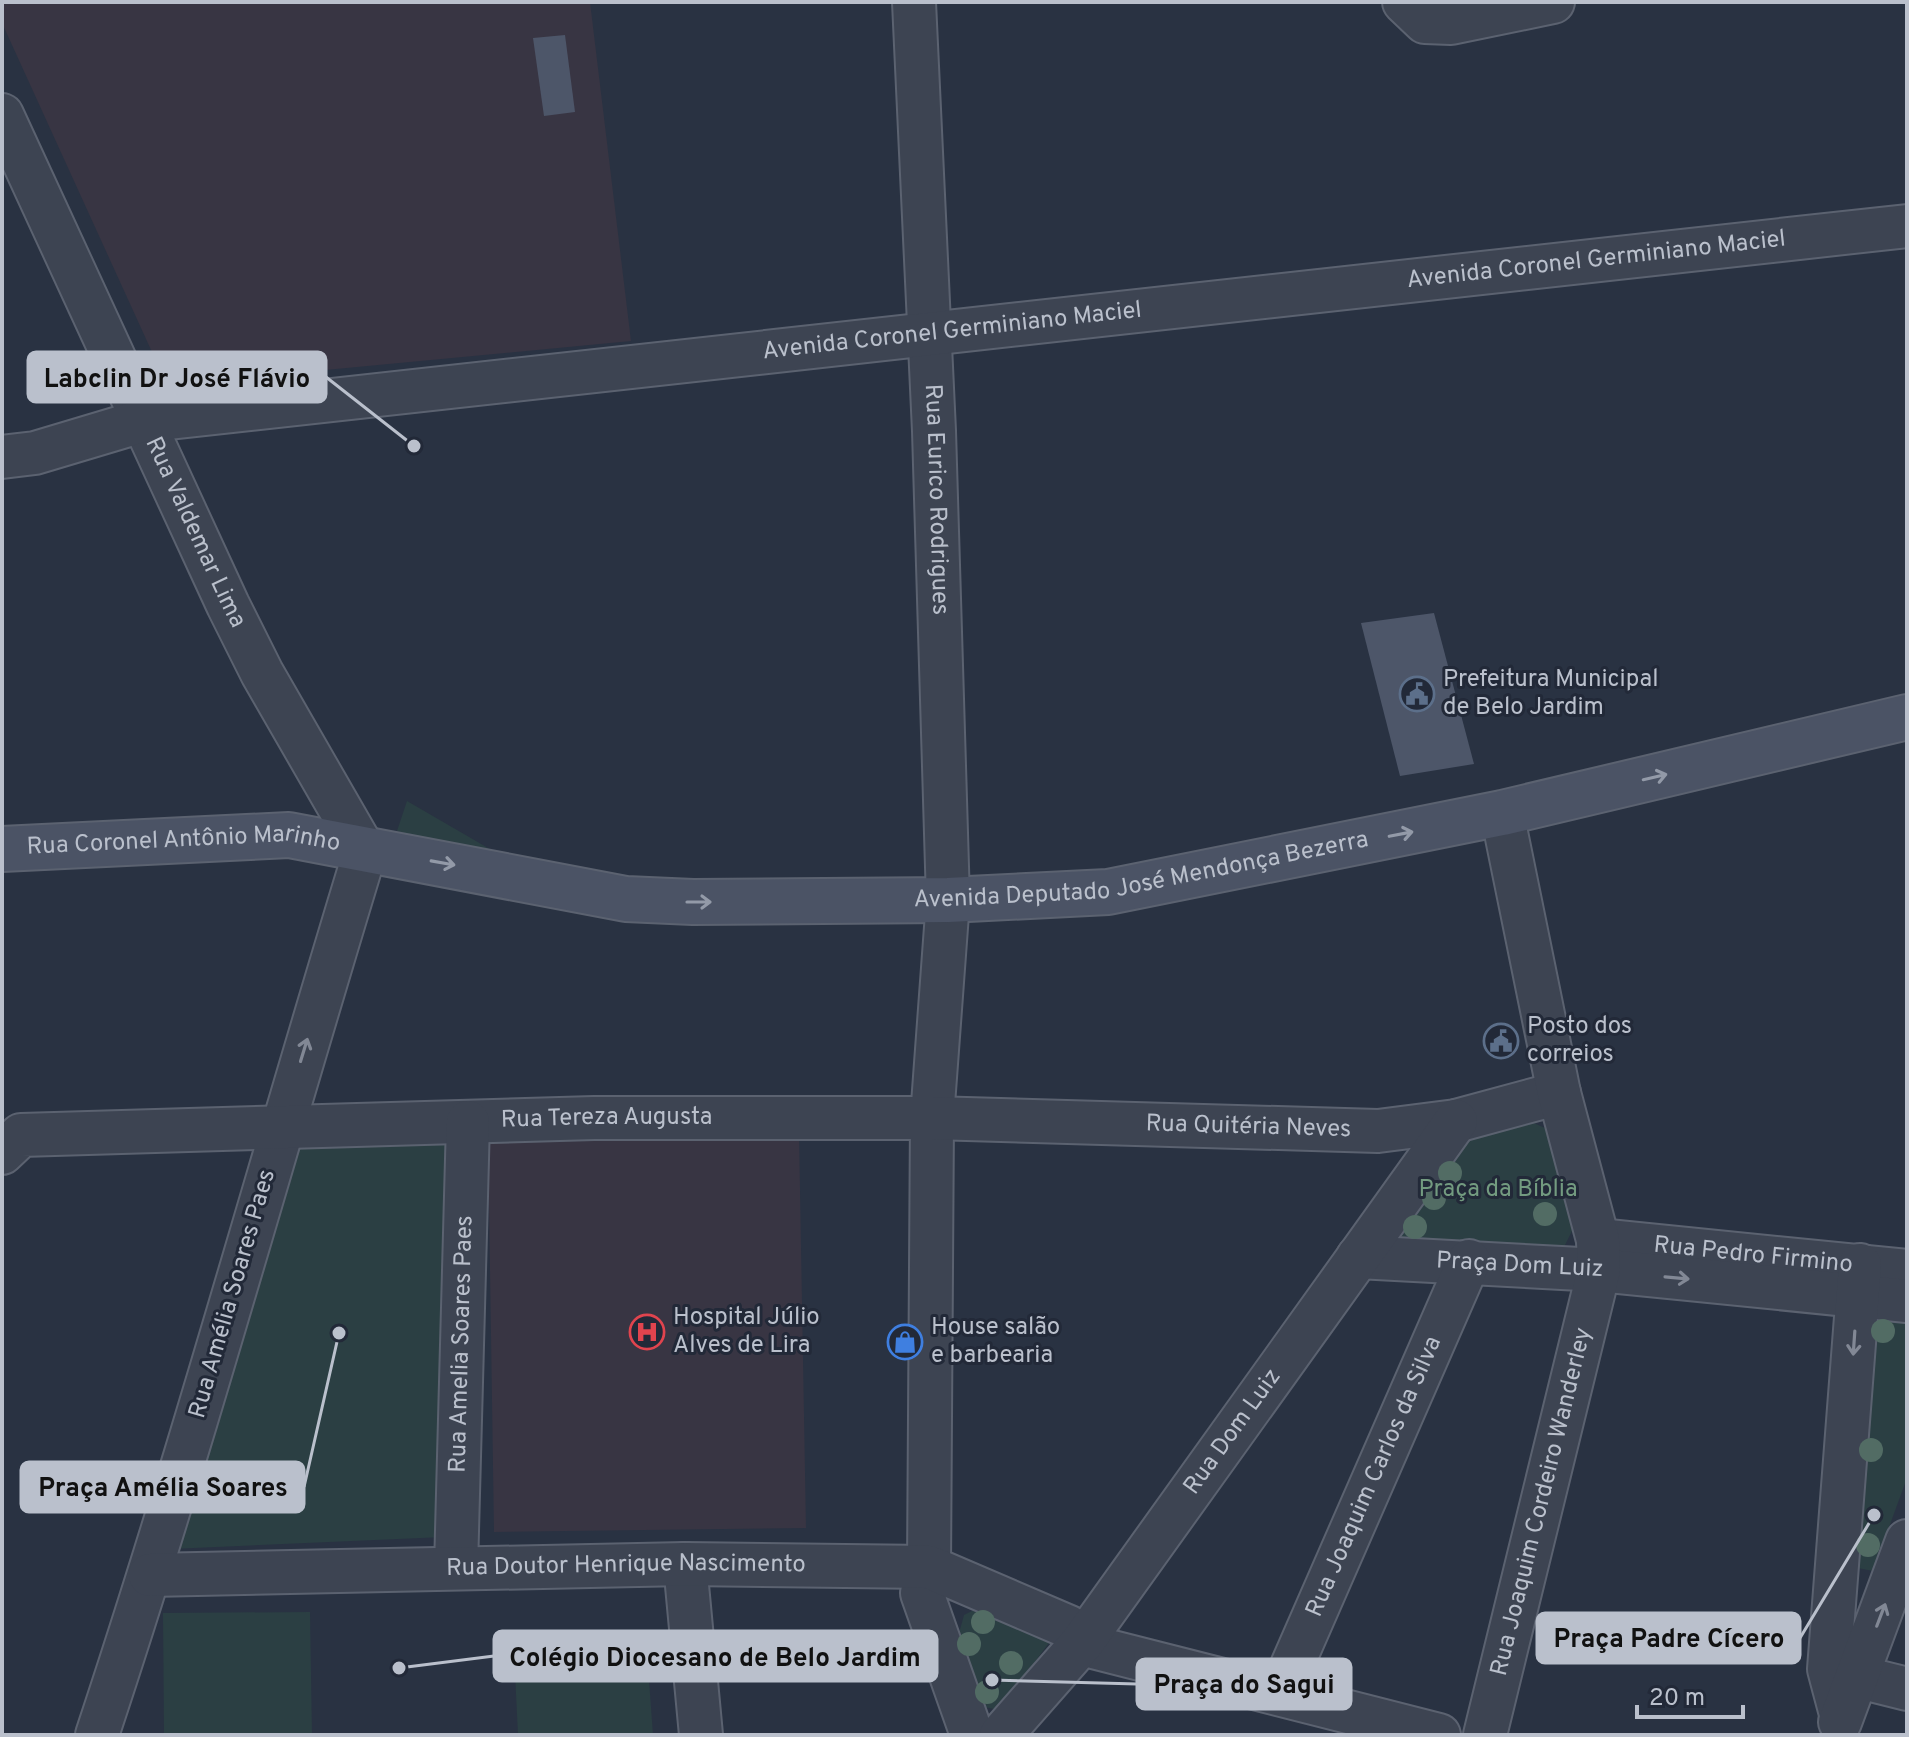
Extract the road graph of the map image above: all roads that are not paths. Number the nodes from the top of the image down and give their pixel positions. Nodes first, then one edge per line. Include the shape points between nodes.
1 (914, 2) edge
2 (1404, 2) edge
3 (1553, 2) edge
4 (2, 115) edge
5 (1907, 226) edge
6 (930, 336) junction
7 (142, 421) junction
8 (2, 457) edge
9 (1907, 717) edge
10 (1502, 813) junction
11 (2, 849) edge
12 (365, 852) junction
13 (948, 900) junction
14 (1559, 1093) junction
15 (932, 1118) junction
16 (1456, 1121) junction
17 (468, 1122) junction
18 (281, 1125) junction
19 (2, 1153) edge
20 (1599, 1255) junction
21 (1358, 1257) junction
22 (1469, 1261) junction
23 (1907, 1271) edge
24 (1859, 1280) junction
25 (1907, 1301) edge
26 (1907, 1541) edge
27 (685, 1564) junction
28 (929, 1567) junction
29 (456, 1568) junction
30 (150, 1575) junction
31 (1081, 1644) junction
32 (1843, 1672) junction
33 (1907, 1689) edge
34 (1280, 1693) junction
35 (1840, 1724) edge
36 (97, 1735) edge
37 (701, 1735) edge
38 (972, 1735) edge
39 (1001, 1735) edge
40 (1439, 1735) edge
41 (1485, 1735) edge

1 - 6 street, Rua Eurico Rodrigues
2 - 3 street via 1425,22 1451,23
4 - 7 street, Rua Valdemar Lima
5 - 6 street, Avenida Coronel Germiniano Maciel
6 - 7 street, Avenida Coronel Germiniano Maciel
6 - 13 street, Rua Eurico Rodrigues
7 - 8 street, Avenida Coronel Germiniano Maciel via 35,453
7 - 12 street, Rua Valdemar Lima via 262,673
10 -> 9 street, Avenida Deputado José Mendonça Bezerra
13 -> 10 street, Avenida Deputado José Mendonça Bezerra via 1108,892
10 - 14 street, Praça Dom Luiz
11 - 12 street, Rua Coronel Antônio Marinho via 289,835
12 -> 13 street, Avenida Deputado José Mendonça Bezerra via 438,861 626,899
18 -> 12 street, Rua Amélia Soares Paes
13 - 15 street, Rua Eurico Rodrigues
14 - 16 street, Rua Quitéria Neves
14 - 20 street, Praça Dom Luiz
15 - 16 street, Rua Quitéria Neves via 1378,1131
15 - 17 street, Rua Tereza Augusta
15 - 28 street, Rua Eurico Rodrigues
16 - 21 street, Rua Dom Luiz
17 - 18 street, Rua Tereza Augusta
17 - 29 street, Rua Amelia Soares Paes
18 - 19 street, Rua Tereza Augusta via 21,1135
18 - 30 street, Rua Amélia Soares Paes
20 - 22 street, Praça Dom Luiz
20 - 24 street, Rua Pedro Firmino
20 - 41 street, Rua Joaquim Cordeiro Wanderley
21 - 22 street, Praça Dom Luiz
21 - 31 street, Rua Dom Luiz
22 - 34 street, Rua Joaquim Carlos da Silva
23 - 24 street, Rua Pedro Firmino
24 - 25 street, Rua Pedro Firmino
24 -> 32 street
32 -> 26 street
27 - 28 street, Rua Doutor Henrique Nascimento
27 - 29 street, Rua Doutor Henrique Nascimento
27 - 37 street
28 - 31 street, Rua Doutor Henrique Nascimento via 1069,1627
28 - 38 street, Rua Eurico Rodrigues via 922,1593
29 - 30 street, Rua Doutor Henrique Nascimento
30 - 36 street, Rua Amélia Soares Paes
31 - 34 street
31 - 39 street, Rua Dom Luiz
32 - 33 street
32 - 35 street
34 - 40 street

